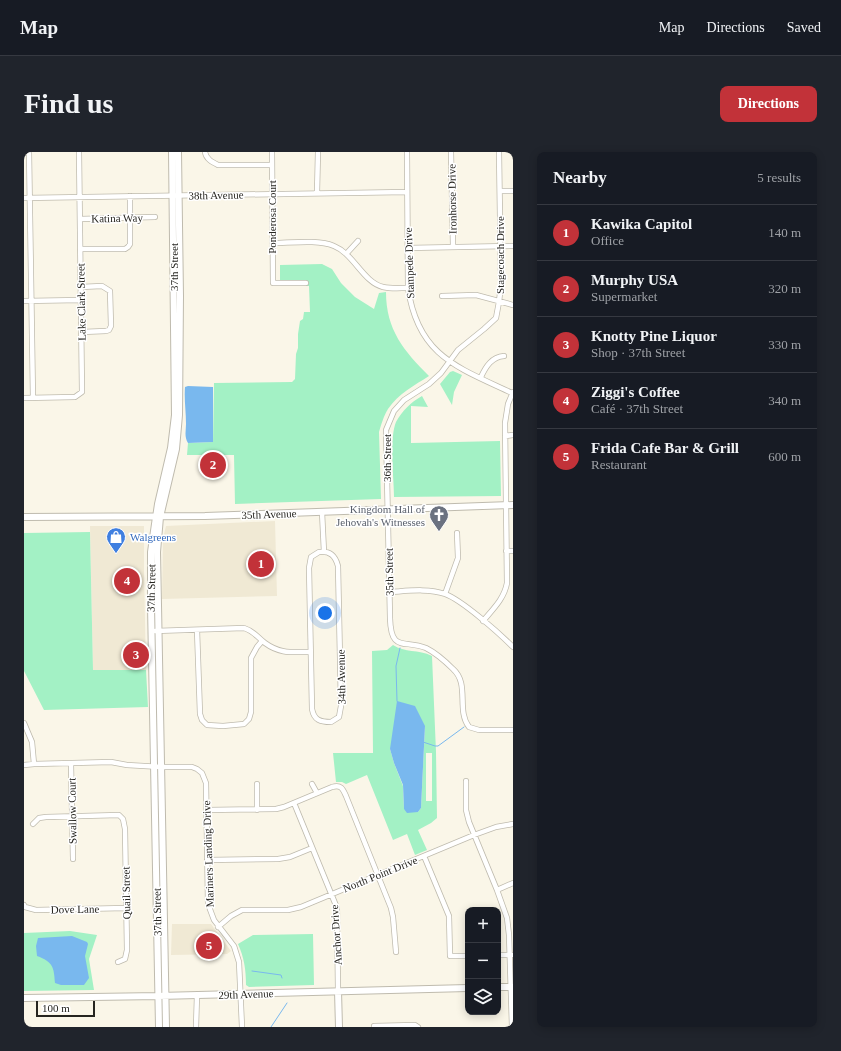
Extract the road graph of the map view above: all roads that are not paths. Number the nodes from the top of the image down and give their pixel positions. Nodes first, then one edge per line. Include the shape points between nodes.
1 (29, 152) edge
2 (79, 152) edge
3 (172, 152) edge
4 (178, 152) edge
5 (205, 152) edge
6 (272, 152) edge
7 (318, 152) edge
8 (407, 152) edge
9 (451, 152) edge
10 (499, 152) edge
11 (272, 165) junction
12 (500, 191) junction
13 (513, 191) edge
14 (407, 192) junction
15 (272, 193) junction
16 (318, 193) junction
17 (130, 196) junction
18 (176, 196) junction
19 (80, 197) junction
20 (24, 198) edge
21 (30, 198) junction
22 (155, 217) dead end
23 (130, 218) junction
24 (80, 219) junction
25 (358, 241) dead end
26 (273, 243) junction
27 (453, 246) junction
28 (499, 246) junction
29 (513, 246) edge
30 (407, 248) junction
31 (80, 249) junction
32 (347, 253) junction
33 (306, 282) dead end
34 (81, 287) junction
35 (408, 288) junction
36 (442, 296) dead end
37 (81, 300) junction
38 (24, 301) edge
39 (31, 301) junction
40 (499, 302) junction
41 (513, 305) edge
42 (82, 332) junction
43 (504, 356) dead end
44 (449, 362) junction
45 (481, 377) junction
46 (513, 392) edge
47 (24, 398) edge
48 (33, 398) junction
49 (513, 435) edge
50 (505, 436) junction
51 (510, 505) edge
52 (387, 509) junction
53 (322, 512) junction
54 (24, 517) edge
55 (158, 517) junction
56 (457, 533) dead end
57 (506, 551) junction
58 (513, 551) edge
59 (324, 552) junction
60 (390, 592) junction
61 (445, 594) junction
62 (483, 621) junction
63 (197, 630) junction
64 (154, 631) junction
65 (262, 641) junction
66 (513, 647) edge
67 (310, 652) junction
68 (24, 723) edge
69 (513, 730) edge
70 (34, 764) junction
71 (71, 764) junction
72 (24, 765) edge
73 (157, 767) junction
74 (466, 781) dead end
75 (257, 784) dead end
76 (312, 784) dead end
77 (317, 793) junction
78 (294, 803) junction
79 (207, 810) junction
80 (257, 810) junction
81 (72, 816) junction
82 (33, 824) dead end
83 (513, 824) edge
84 (474, 835) junction
85 (312, 848) junction
86 (424, 856) junction
87 (73, 859) dead end
88 (207, 860) junction
89 (378, 874) junction
90 (513, 883) edge
91 (497, 890) junction
92 (332, 894) junction
93 (24, 905) edge
94 (126, 908) junction
95 (218, 927) junction
96 (396, 952) dead end
97 (501, 955) edge
98 (512, 955) edge
99 (465, 956) edge
100 (118, 962) dead end
101 (501, 987) edge
102 (512, 987) edge
103 (465, 988) edge
104 (338, 991) junction
105 (241, 994) junction
106 (197, 995) junction
107 (159, 996) junction
108 (166, 996) junction
109 (24, 998) edge
110 (374, 1026) edge
111 (159, 1027) edge
112 (166, 1027) edge
113 (196, 1027) edge
114 (242, 1027) edge
115 (339, 1027) edge
116 (418, 1027) edge
117 (512, 1027) edge

1 - 21 street
2 - 19 street, Lake Clark Street
3 - 18 main road, 37th Street
4 - 18 main road, 37th Street
5 - 11 street via 210,162 218,165
6 - 11 street, Ponderosa Court
7 - 16 street
8 - 14 street, Stampede Drive
9 - 27 street, Ironhorse Drive
10 - 12 street, Stagecoach Drive
11 - 15 street, Ponderosa Court
12 - 13 street
12 - 28 street, Stagecoach Drive
14 - 16 street, 38th Avenue
14 - 30 street, Stampede Drive
15 - 16 street, 38th Avenue
15 - 18 street, 38th Avenue
15 - 26 street, Ponderosa Court
17 - 18 street, 38th Avenue
17 - 19 street, 38th Avenue
17 - 23 street
18 - 55 main road, 37th Street via 175,415
19 - 21 street, 38th Avenue
19 - 24 street, Lake Clark Street
20 - 21 street, 38th Avenue
21 - 39 street
22 - 23 street, Katina Way
23 - 24 street, Katina Way
23 - 31 street via 130,244 125,249
24 - 31 street, Lake Clark Street
25 - 32 street
26 - 32 street via 323,243
26 - 33 street, Ponderosa Court via 273,283
27 - 28 street
27 - 30 street
28 - 29 street
28 - 40 street, Stagecoach Drive
30 - 35 street, Stampede Drive
31 - 34 street, Lake Clark Street
32 - 35 street via 375,284 383,287
34 - 37 street, Lake Clark Street
34 - 42 street via 102,286 110,291 111,326 106,331
35 - 44 street, Stampede Drive via 410,306 418,325 426,338
36 - 40 street via 476,295
37 - 39 street
37 - 42 street, Lake Clark Street
38 - 39 street
39 - 48 street
40 - 41 street
40 - 44 street, Stagecoach Drive via 496,318 458,350
42 - 48 street, Lake Clark Street via 82,392 75,397
43 - 45 street via 496,357
44 - 45 street, Stampede Drive
44 - 52 street, 36th Street via 429,384 404,400 394,411 386,430
45 - 46 street, Stampede Drive
46 - 50 street via 508,404
47 - 48 street, Lake Clark Street
49 - 50 street
50 - 51 street
51 - 52 main road, 35th Avenue
51 - 57 street
52 - 53 main road, 35th Avenue
52 - 60 street, 35th Street
53 - 55 main road, 35th Avenue
53 - 59 street
54 - 55 main road, 35th Avenue
55 - 64 main road, 37th Street via 151,552
56 - 61 street via 458,558
57 - 58 street
57 - 62 street via 505,590 500,601
59 - 67 street via 313,555 309,565
59 - 67 street, 34th Avenue via 336,558 339,580 342,706 339,717 333,722 319,721 313,714
60 - 61 street via 428,591
60 - 69 street, 35th Street via 391,634 404,645 432,651 455,670 463,691 463,716 469,727 479,730
61 - 62 street
62 - 66 street
63 - 64 street
63 - 65 street via 246,629
63 - 65 street via 200,714 203,722 211,726 242,725 249,719 251,658
64 - 73 main road, 37th Street
65 - 67 street via 283,652
68 - 70 street via 32,742
70 - 71 street
70 - 72 street
71 - 73 street via 111,762
71 - 81 street, Swallow Court
73 - 79 street, Mariners Landing Drive via 192,767 202,772 206,783
73 - 107 main road, 37th Street
73 - 108 main road, 37th Street
74 - 84 street via 467,816
75 - 80 street
76 - 77 street
77 - 78 street
77 - 89 street via 336,786 342,788
78 - 80 street via 276,809
78 - 85 street, Anchor Drive
79 - 80 street
79 - 88 street, Mariners Landing Drive
81 - 82 street via 39,818
81 - 87 street, Swallow Court
81 - 94 street, Quail Street via 119,815 123,819
83 - 84 street, North Point Drive
84 - 86 street, North Point Drive
84 - 91 street
85 - 88 street via 278,859
85 - 92 street, Anchor Drive
86 - 89 street, North Point Drive
86 - 99 street via 449,916 450,956
88 - 95 street, Mariners Landing Drive via 208,904
89 - 92 street, North Point Drive
89 - 96 street via 393,917
90 - 91 street
91 - 98 street via 507,918
92 - 95 street, North Point Drive via 288,910 242,910
92 - 104 street, Anchor Drive via 337,908
93 - 94 street, Dove Lane via 36,910
94 - 100 street, Quail Street via 128,950 125,959
95 - 105 street, Mariners Landing Drive via 234,946 240,962
97 - 98 street
98 - 102 street
101 - 102 main road
102 - 117 street
103 - 104 main road, 29th Avenue
104 - 105 main road, 29th Avenue
104 - 115 main road, Anchor Drive
105 - 106 main road, 29th Avenue
105 - 114 street, Mariners Landing Drive
106 - 108 main road, 29th Avenue
106 - 113 street
107 - 108 main road, 29th Avenue
107 - 109 main road, 29th Avenue
107 - 111 main road, 37th Street
108 - 112 main road, 37th Street
110 - 116 street

